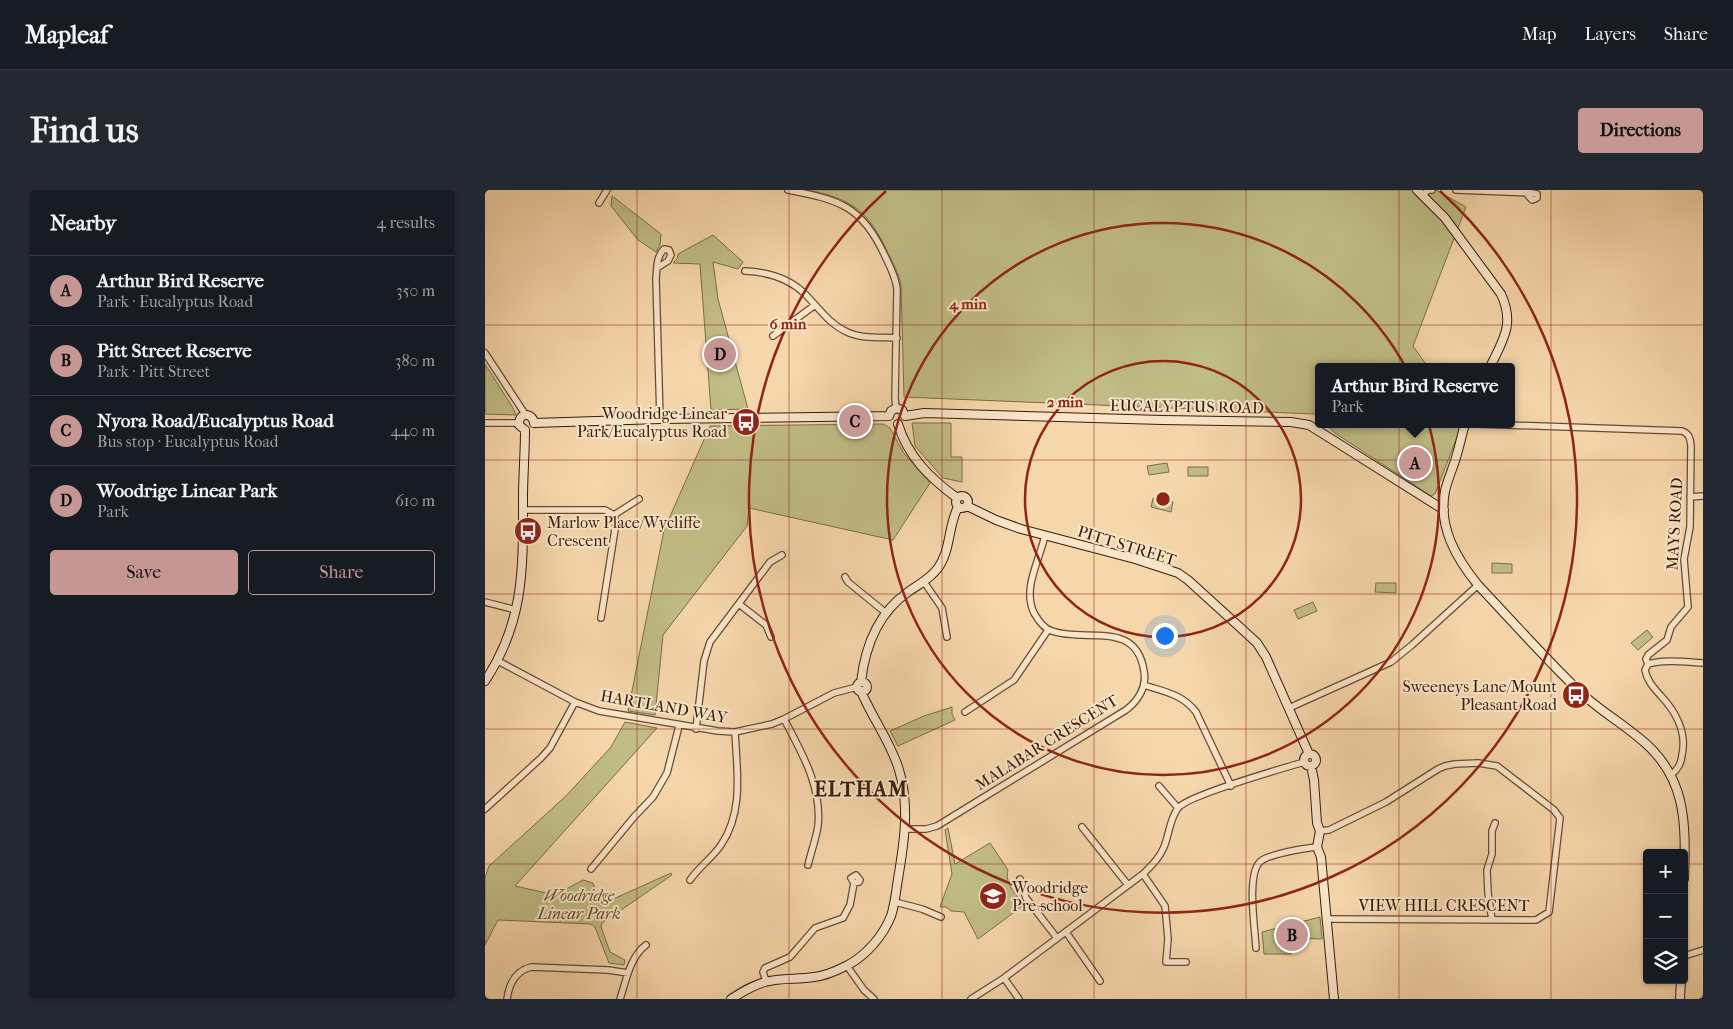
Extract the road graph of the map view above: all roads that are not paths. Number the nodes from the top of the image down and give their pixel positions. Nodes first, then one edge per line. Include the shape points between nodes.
1 (607, 190) edge
2 (788, 190) edge
3 (1433, 190) edge
4 (1456, 190) edge
5 (1420, 193) edge
6 (1526, 193) dead end
7 (599, 203) dead end
8 (657, 268) dead end
9 (745, 271) dead end
10 (815, 305) junction
11 (773, 336) dead end
12 (897, 338) junction
13 (485, 353) edge
14 (1492, 363) edge
15 (896, 408) junction
16 (525, 414) junction
17 (889, 416) junction
18 (905, 416) junction
19 (660, 419) junction
20 (519, 422) junction
21 (485, 423) edge
22 (534, 423) junction
23 (898, 424) junction
24 (1515, 425) edge
25 (1464, 428) edge
26 (525, 430) junction
27 (1703, 496) edge
28 (1690, 497) junction
29 (639, 499) dead end
30 (958, 502) junction
31 (967, 506) junction
32 (523, 510) junction
33 (1444, 510) junction
34 (614, 514) junction
35 (1045, 535) junction
36 (782, 555) dead end
37 (845, 577) dead end
38 (924, 582) junction
39 (1478, 585) junction
40 (485, 602) edge
41 (739, 604) junction
42 (517, 610) junction
43 (886, 613) junction
44 (601, 618) dead end
45 (1048, 630) junction
46 (771, 637) dead end
47 (947, 637) dead end
48 (497, 661) junction
49 (1703, 663) edge
50 (1648, 664) junction
51 (485, 681) edge
52 (1144, 685) junction
53 (862, 686) junction
54 (575, 702) junction
55 (1289, 708) junction
56 (965, 712) dead end
57 (784, 719) junction
58 (679, 726) junction
59 (696, 729) junction
60 (735, 732) junction
61 (1308, 761) junction
62 (1671, 775) junction
63 (1159, 786) dead end
64 (1231, 786) junction
65 (1178, 808) junction
66 (485, 809) edge
67 (1495, 823) dead end
68 (1082, 827) dead end
69 (905, 829) junction
70 (1320, 831) junction
71 (1317, 847) junction
72 (1684, 849) edge
73 (808, 865) dead end
74 (591, 870) dead end
75 (1143, 874) junction
76 (1020, 879) dead end
77 (690, 880) dead end
78 (854, 883) dead end
79 (1128, 885) junction
80 (895, 902) junction
81 (941, 917) dead end
82 (1326, 919) junction
83 (1492, 920) junction
84 (1066, 932) junction
85 (1057, 938) junction
86 (646, 945) dead end
87 (1255, 948) dead end
88 (1703, 950) edge
89 (1688, 955) edge
90 (1186, 962) dead end
91 (847, 966) junction
92 (628, 973) junction
93 (1004, 978) junction
94 (766, 981) junction
95 (1100, 981) dead end
96 (1681, 984) edge
97 (507, 999) edge
98 (620, 999) edge
99 (731, 999) edge
100 (875, 999) edge
101 (971, 999) edge
102 (1019, 999) edge
103 (1334, 999) edge
104 (1681, 999) edge

1 - 7 street
2 - 12 street via 821,196 850,209 873,232 897,282
3 - 5 street
4 - 6 street
5 - 14 street via 1445,218 1506,304 1506,333
8 - 19 street
9 - 10 street via 780,277 804,292
10 - 11 street
10 - 12 street via 835,325 849,333
12 - 15 street
13 - 16 street
15 - 17 street
15 - 18 street
16 - 20 street
16 - 22 street via 532,416
17 - 19 street
17 - 23 street
18 - 23 street
18 - 33 street, EUCALYPTUS ROAD via 924,413 1291,422 1309,426 1325,435
19 - 22 street
20 - 21 street
20 - 26 street
22 - 26 street via 532,428
23 - 30 street via 907,449 936,483
24 - 28 street, MAYS ROAD via 1687,433 1690,439
25 - 33 street via 1445,491
26 - 32 street
27 - 28 street
28 - 50 street, MAYS ROAD via 1690,527 1684,559 1688,607 1671,627 1667,640 1646,659
29 - 34 street
30 - 31 street via 963,508
30 - 31 street via 961,495 966,497 969,501
30 - 38 street via 947,550
31 - 35 street, PITT STREET via 996,520
32 - 34 street via 605,510
32 - 42 street via 522,573
33 - 39 street via 1445,526 1455,554
34 - 44 street via 616,523
35 - 45 street via 1030,598 1035,615
35 - 55 street, PITT STREET via 1163,567 1187,580 1257,643
36 - 41 street via 770,562
37 - 43 street
38 - 43 street via 908,591
38 - 47 street via 942,608
39 - 55 street via 1391,662
39 - 62 street via 1578,691 1647,744
40 - 42 street
41 - 46 street via 766,625
41 - 59 street via 707,650
42 - 48 street
43 - 53 street via 871,640
45 - 52 street via 1120,638 1136,651 1142,662
45 - 56 street via 1014,680
48 - 51 street
48 - 54 street, HARTLAND WAY
49 - 50 street via 1669,661
50 - 62 street via 1646,678 1666,701 1682,732 1681,760
52 - 64 street via 1184,699 1191,706
52 - 69 street, MALABAR CRESCENT via 1126,710 937,826
53 - 57 street, HARTLAND WAY via 835,693
53 - 69 street via 871,713 895,756 900,772 905,796
54 - 58 street, HARTLAND WAY via 599,711
54 - 66 street via 550,748
55 - 61 street, PITT STREET
57 - 60 street, HARTLAND WAY via 760,728
57 - 73 street via 804,757 817,798 818,827
58 - 59 street, HARTLAND WAY
58 - 74 street via 667,773 653,796
59 - 60 street, HARTLAND WAY
60 - 77 street via 737,794 732,822 720,846
61 - 64 street
61 - 70 street, PITT STREET via 1314,780
62 - 72 street via 1681,800
63 - 65 street
64 - 65 street via 1189,800
65 - 75 street via 1164,847
67 - 83 street via 1487,870
68 - 79 street
69 - 80 street
70 - 71 street, PITT STREET
70 - 83 street, VIEW HILL CRESCENT via 1329,830 1386,802 1445,766 1478,763 1497,766 1560,818 1549,912 1536,920
71 - 82 street, PITT STREET via 1321,856
71 - 87 street via 1265,858 1256,866 1252,879
75 - 79 street
75 - 90 street via 1165,906 1169,939 1166,962
76 - 85 street via 1026,898
78 - 94 street via 850,905 843,918 815,928 790,957 765,968
79 - 84 street
80 - 81 street
80 - 91 street via 877,939
82 - 83 street, VIEW HILL CRESCENT
82 - 103 street, PITT STREET
84 - 85 street
84 - 95 street
85 - 93 street
86 - 92 street via 635,956
88 - 89 street
91 - 94 street via 813,978
91 - 100 street via 864,990
92 - 97 street via 528,967 512,980
92 - 98 street
93 - 101 street
93 - 102 street
94 - 99 street
96 - 104 street

